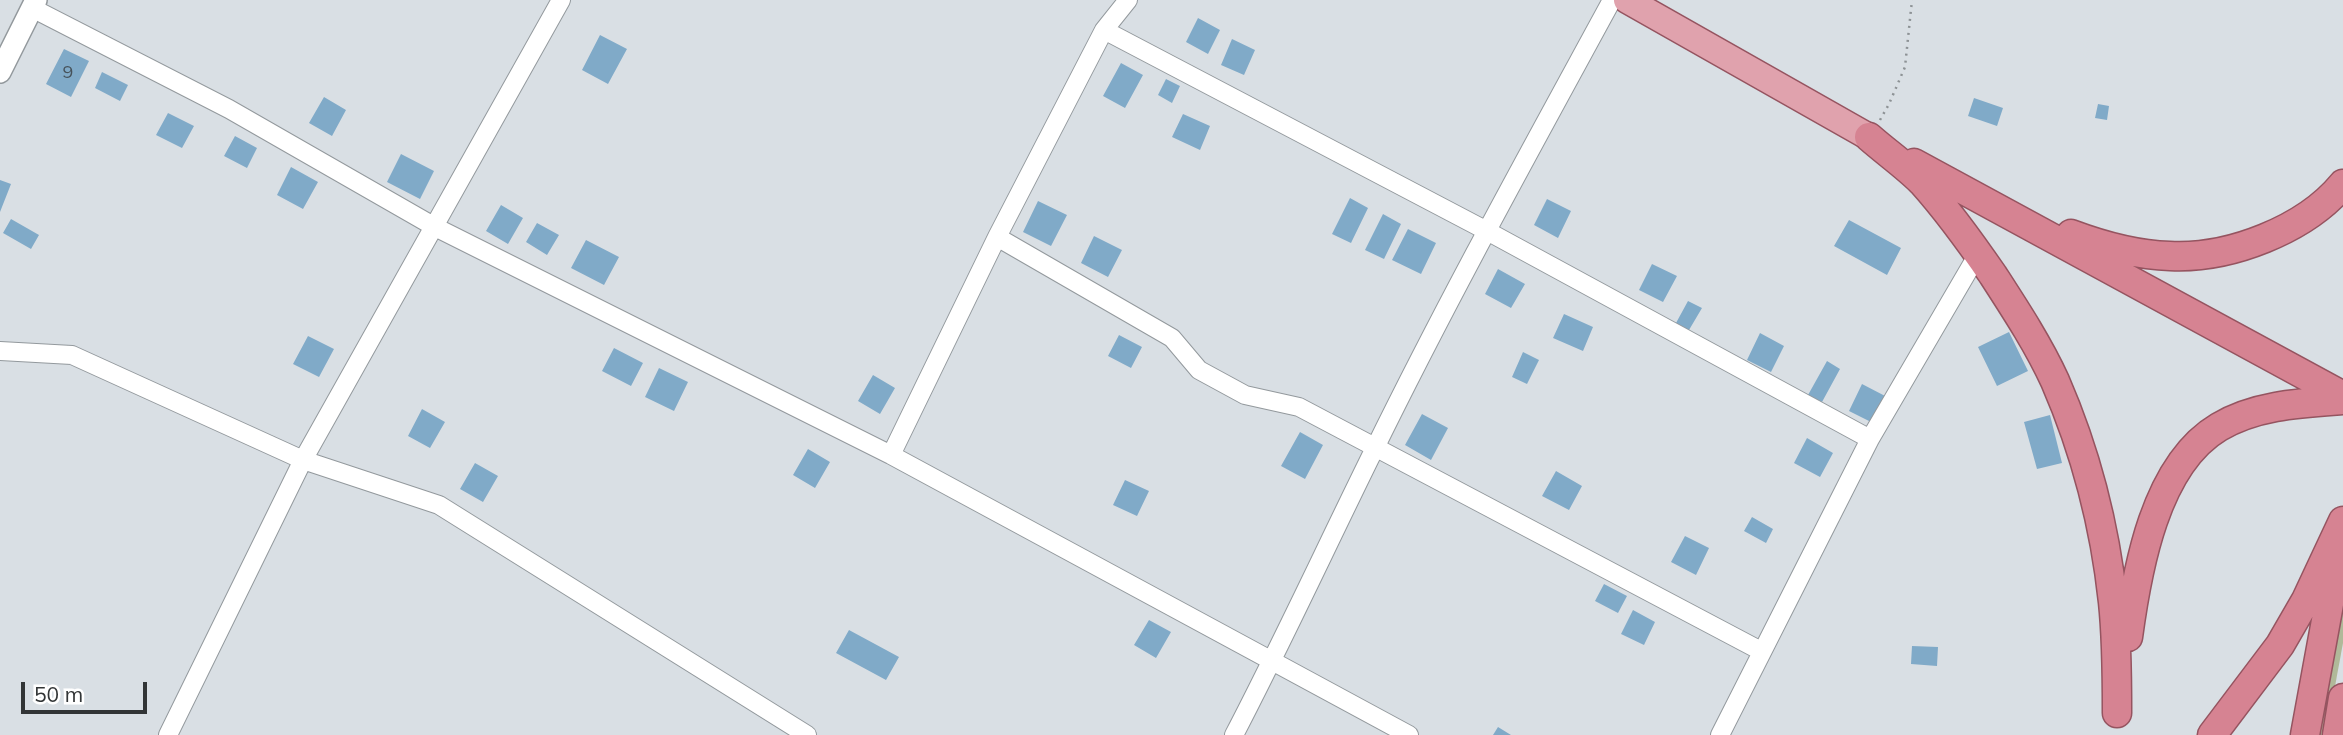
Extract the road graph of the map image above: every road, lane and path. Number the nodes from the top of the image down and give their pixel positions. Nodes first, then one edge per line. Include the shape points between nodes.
1 (1128, 0) edge
2 (1612, 0) edge
3 (1627, 0) edge
4 (1912, 0) edge
5 (557, 1) edge
6 (34, 4) edge
7 (1104, 30) junction
8 (0, 72) edge
9 (1869, 137) junction
10 (2343, 184) edge
11 (1980, 200) junction
12 (435, 227) junction
13 (1487, 231) junction
14 (997, 237) junction
15 (1979, 254) junction
16 (0, 351) edge
17 (2343, 398) edge
18 (1870, 439) junction
19 (1375, 448) junction
20 (891, 455) junction
21 (303, 460) junction
22 (2343, 521) edge
23 (2343, 528) edge
24 (1761, 651) junction
25 (1272, 661) junction
26 (2343, 698) edge
27 (2116, 724) edge
28 (168, 735) edge
29 (807, 735) edge
30 (1234, 735) edge
31 (1409, 735) edge
32 (1720, 735) edge
33 (2211, 735) edge
34 (2305, 735) edge
35 (2337, 735) edge

1 - 7 street
2 - 13 street
3 - 9 main road
4 - 9 path via 1905,67
5 - 12 street
6 - 8 street
6 - 12 street
7 - 13 street
7 - 14 street
9 - 11 highway
9 - 15 highway via 1920,180
10 - 11 highway via 2310,215 2277,233 2224,250 2174,257 2094,243
11 - 17 highway
12 - 20 street
12 - 21 street
13 - 18 street
13 - 19 street
14 - 19 street via 1172,338 1199,370 1245,395 1299,407
14 - 20 street
15 - 18 street
15 - 27 highway via 2054,379 2076,434 2095,500 2113,600
16 - 21 street via 72,355
17 - 27 highway via 2255,412 2218,427 2190,452 2168,488 2145,543
18 - 24 street
19 - 24 street
19 - 25 street
20 - 25 street
21 - 28 street
21 - 29 street via 439,505
22 - 33 highway via 2280,645
23 - 34 highway
24 - 32 street
25 - 30 street
25 - 31 street
26 - 35 highway

